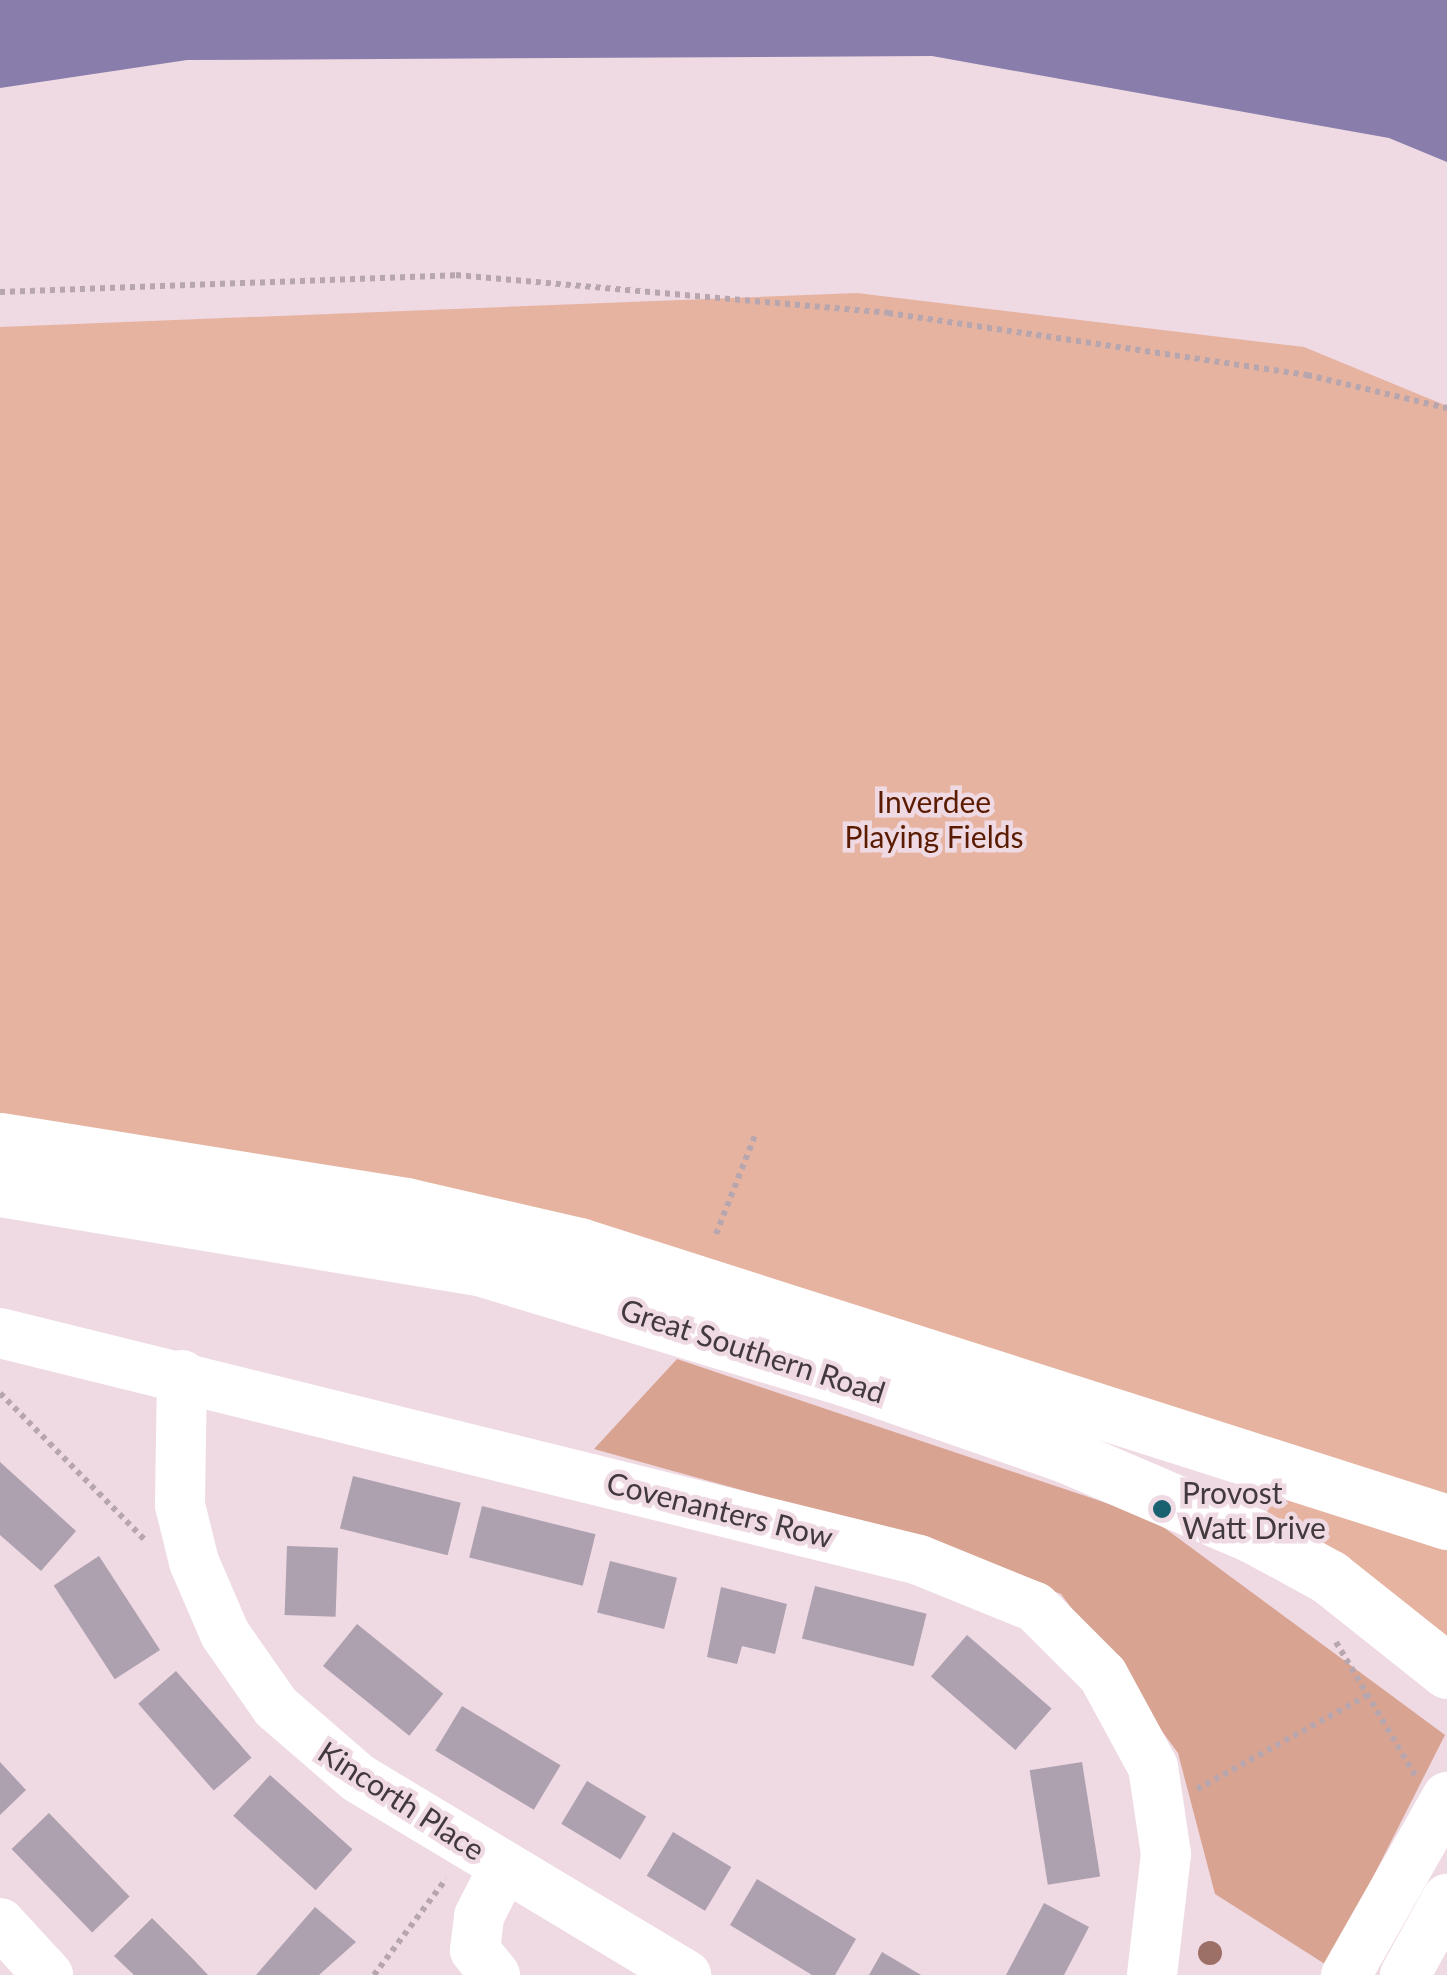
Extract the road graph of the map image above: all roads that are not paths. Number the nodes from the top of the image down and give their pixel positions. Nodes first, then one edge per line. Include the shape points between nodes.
1 (0, 1140) edge
2 (0, 1189) edge
3 (0, 1333) edge
4 (182, 1375) junction
5 (1447, 1522) edge
6 (1447, 1671) edge
7 (1435, 1794) edge
8 (486, 1855) junction
9 (1447, 1898) edge
10 (0, 1923) edge
11 (48, 1975) edge
12 (495, 1975) edge
13 (686, 1975) edge
14 (1152, 1975) edge
15 (1346, 1975) edge
16 (1404, 1975) edge

1 - 5 main road, Great Southern Road via 406,1205 580,1244
2 - 6 main road, Great Southern Road via 482,1269 844,1378 1065,1455 1252,1535 1329,1577
3 - 4 street, Covenanters Row
4 - 8 street, Kincorth Place via 178,1476 194,1562 225,1634 288,1720 358,1778
4 - 14 street, Covenanters Row via 919,1560 1035,1607 1103,1675 1153,1767 1166,1854
7 - 15 street
8 - 12 street via 475,1950
8 - 13 street, Kincorth Place
9 - 16 street
10 - 11 street

